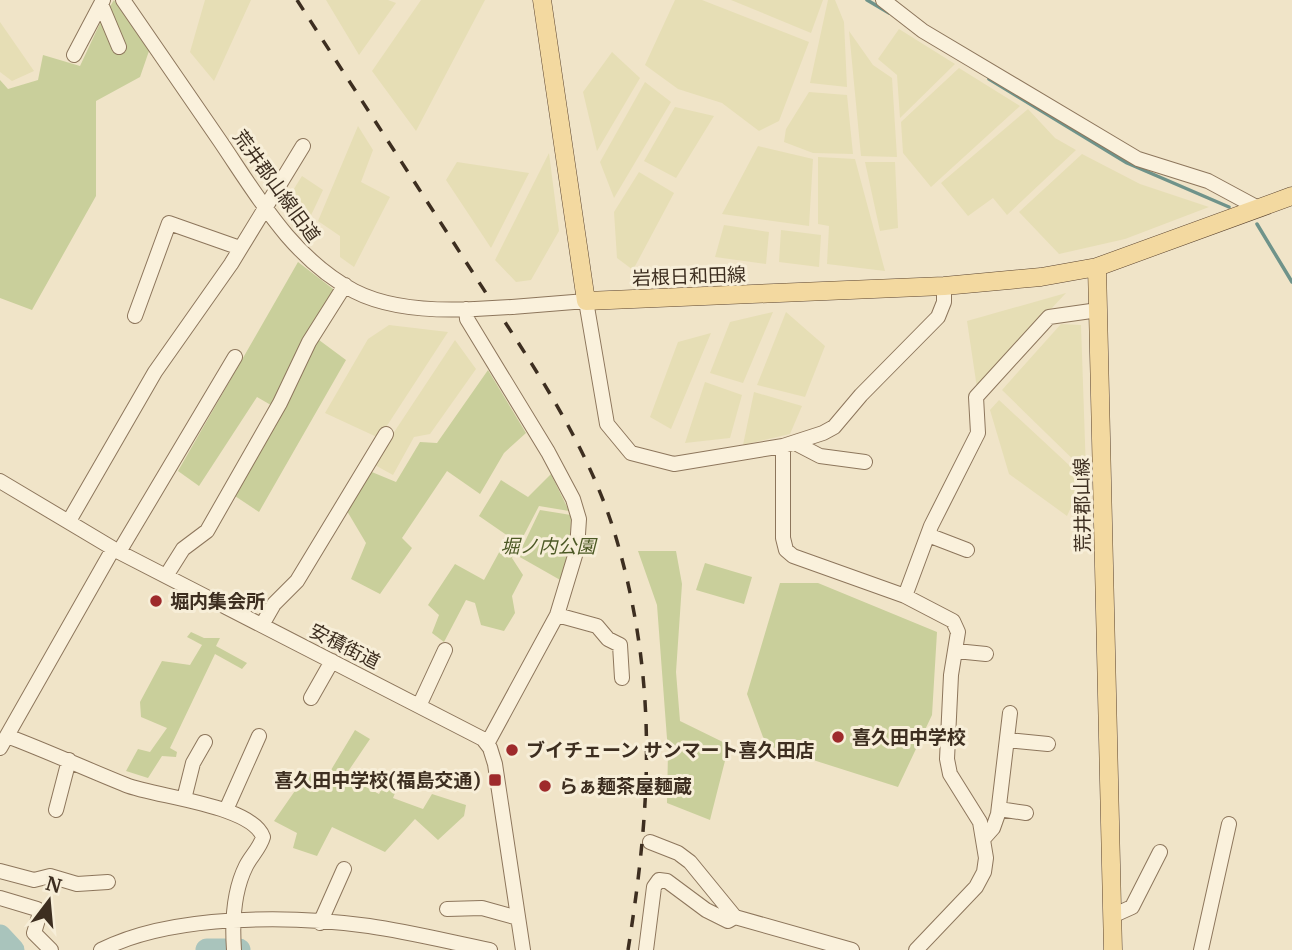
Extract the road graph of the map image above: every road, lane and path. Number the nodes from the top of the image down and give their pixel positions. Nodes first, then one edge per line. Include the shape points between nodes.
1 (123, 0) edge
2 (542, 0) edge
3 (883, 0) edge
4 (102, 2) edge
5 (119, 47) dead end
6 (74, 55) dead end
7 (303, 146) dead end
8 (1292, 197) edge
9 (265, 207) junction
10 (1259, 209) junction
11 (240, 248) junction
12 (1097, 267) junction
13 (345, 285) junction
14 (944, 286) junction
15 (586, 301) junction
16 (470, 309) junction
17 (1098, 310) junction
18 (135, 316) dead end
19 (235, 357) dead end
20 (386, 434) dead end
21 (789, 445) junction
22 (865, 463) dead end
23 (0, 481) edge
24 (69, 521) junction
25 (928, 535) junction
26 (116, 550) junction
27 (967, 550) dead end
28 (166, 576) junction
29 (905, 596) junction
30 (557, 615) junction
31 (262, 625) junction
32 (445, 650) dead end
33 (956, 651) junction
34 (986, 654) dead end
35 (332, 662) junction
36 (622, 678) dead end
37 (311, 698) dead end
38 (419, 706) junction
39 (1010, 713) dead end
40 (259, 736) dead end
41 (1007, 740) junction
42 (3, 742) edge
43 (205, 742) dead end
44 (487, 744) junction
45 (1048, 744) dead end
46 (69, 760) junction
47 (184, 799) junction
48 (999, 809) junction
49 (56, 810) dead end
50 (226, 810) junction
51 (1026, 813) dead end
52 (1229, 824) dead end
53 (985, 837) junction
54 (650, 842) dead end
55 (1160, 852) dead end
56 (344, 869) dead end
57 (0, 871) edge
58 (108, 882) dead end
59 (0, 898) edge
60 (447, 908) dead end
61 (1112, 916) junction
62 (735, 917) junction
63 (518, 918) junction
64 (232, 922) junction
65 (320, 923) junction
66 (814, 945) edge
67 (51, 950) edge
68 (102, 950) edge
69 (234, 950) edge
70 (490, 950) edge
71 (523, 950) edge
72 (646, 950) edge
73 (852, 950) edge
74 (916, 950) edge
75 (1113, 950) edge
76 (1201, 950) edge

1 - 9 street, 荒井郡山線旧道
2 - 15 main road
3 - 10 street via 923,31 1138,159 1208,181
4 - 5 street
4 - 6 street
7 - 9 street
8 - 10 main road
9 - 11 street
9 - 13 street, 荒井郡山線旧道 via 306,258
10 - 12 main road
11 - 18 street via 169,223
11 - 24 street via 155,372
12 - 14 main road, 岩根日和田線 via 1041,278
12 - 17 main road, 荒井郡山線
13 - 16 street, 荒井郡山線旧道 via 386,302
13 - 28 street via 309,342 207,531 183,549
14 - 15 main road, 岩根日和田線
14 - 21 street via 944,302 931,326 834,427
15 - 16 street, 荒井郡山線旧道, bridge
15 - 21 street via 604,414 615,437 631,453 685,464
16 - 30 street via 467,318 553,461 579,519 575,558
17 - 25 street via 1049,317 976,397 978,433
17 - 61 main road, 荒井郡山線
19 - 26 street
20 - 31 street via 297,581 274,604
21 - 22 street via 820,456
21 - 29 street via 786,550
23 - 24 street, 安積街道
24 - 26 street, 安積街道
25 - 27 street
25 - 29 street
26 - 28 street, 安積街道
26 - 42 street
28 - 31 street, 安積街道
29 - 33 street via 953,621 958,632
30 - 36 street via 597,626 620,645
30 - 44 street
31 - 35 street, 安積街道
32 - 38 street
33 - 34 street
33 - 53 street via 951,675 950,774 981,822
35 - 37 street
35 - 38 street, 安積街道
38 - 44 street, 安積街道
39 - 41 street
40 - 50 street
41 - 45 street
41 - 48 street
42 - 46 street
43 - 47 street
44 - 63 street via 495,764
46 - 47 street via 129,786
46 - 49 street
47 - 50 street
48 - 51 street
48 - 53 street
50 - 64 street via 263,833 242,876
52 - 76 street
53 - 74 street via 984,872 976,887
54 - 62 street via 690,862
55 - 61 street via 1132,907
56 - 65 street
57 - 58 street via 34,880 50,876 76,884
59 - 67 street via 37,909 40,914 34,933
60 - 63 street via 482,908
61 - 75 main road, 荒井郡山線
62 - 66 street
62 - 72 street via 728,921 659,880 654,887
63 - 71 street
64 - 65 street
64 - 68 street via 185,924
64 - 69 street
65 - 70 street via 369,926
66 - 73 street

